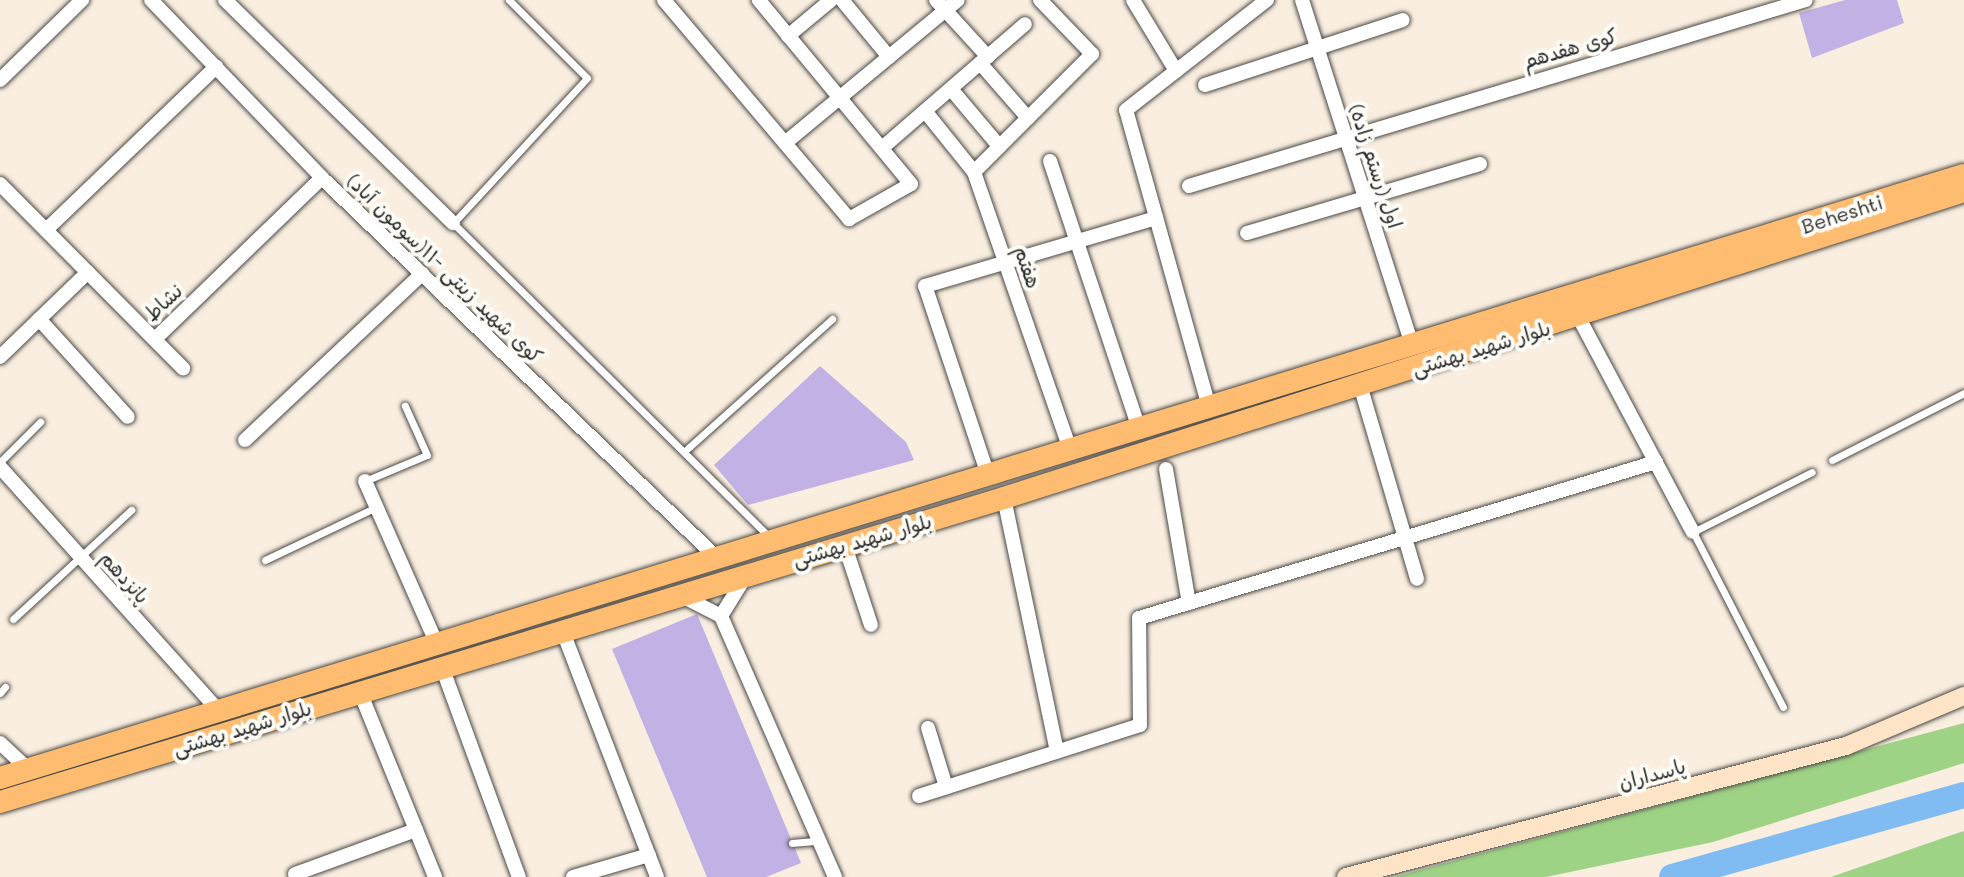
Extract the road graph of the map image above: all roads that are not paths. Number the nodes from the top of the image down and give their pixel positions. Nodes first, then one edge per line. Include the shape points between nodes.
1 (82, 0) edge
2 (151, 0) edge
3 (225, 0) edge
4 (509, 0) edge
5 (664, 0) edge
6 (759, 0) edge
7 (831, 0) edge
8 (842, 0) edge
9 (958, 0) edge
10 (1040, 0) edge
11 (1134, 0) edge
12 (1267, 0) edge
13 (1302, 0) edge
14 (1806, 0) edge
15 (941, 5) edge
16 (1403, 20) dead end
17 (1025, 24) dead end
18 (788, 36) junction
19 (1316, 45) junction
20 (889, 57) junction
21 (984, 60) junction
22 (216, 67) junction
23 (1176, 71) junction
24 (0, 80) edge
25 (1205, 85) dead end
26 (951, 89) junction
27 (840, 98) junction
28 (925, 111) junction
29 (1028, 118) junction
30 (1345, 135) junction
31 (785, 143) junction
32 (999, 146) junction
33 (882, 148) junction
34 (1964, 160) edge
35 (1050, 161) dead end
36 (1480, 164) dead end
37 (974, 172) junction
38 (1964, 175) edge
39 (322, 178) junction
40 (0, 184) edge
41 (1189, 186) dead end
42 (1964, 191) edge
43 (1365, 196) junction
44 (1964, 204) edge
45 (1156, 218) junction
46 (453, 223) junction
47 (46, 230) junction
48 (1247, 233) dead end
49 (1077, 241) junction
50 (1721, 260) junction
51 (1005, 262) junction
52 (88, 272) junction
53 (422, 274) junction
54 (1579, 318) junction
55 (39, 319) junction
56 (832, 319) dead end
57 (155, 339) junction
58 (1412, 344) junction
59 (0, 357) edge
60 (183, 368) dead end
61 (1360, 385) junction
62 (1964, 393) edge
63 (405, 406) dead end
64 (1209, 407) junction
65 (128, 417) dead end
66 (40, 422) dead end
67 (1139, 428) junction
68 (245, 440) dead end
69 (687, 449) junction
70 (1070, 449) junction
71 (1832, 460) dead end
72 (1656, 462) junction
73 (0, 465) edge
74 (1166, 469) dead end
75 (1812, 472) dead end
76 (988, 475) junction
77 (365, 481) joint
78 (1004, 498) junction
79 (376, 507) junction
80 (131, 510) dead end
81 (1693, 532) junction
82 (1404, 539) junction
83 (772, 540) junction
84 (845, 546) junction
85 (80, 557) junction
86 (717, 558) junction
87 (265, 560) dead end
88 (747, 574) junction
89 (1417, 579) dead end
90 (680, 595) junction
91 (1189, 603) junction
92 (721, 616) junction
93 (13, 619) dead end
94 (871, 625) dead end
95 (563, 632) junction
96 (437, 644) junction
97 (442, 667) junction
98 (360, 692) junction
99 (1964, 696) edge
100 (1783, 707) dead end
101 (263, 711) junction
102 (221, 713) junction
103 (928, 728) dead end
104 (0, 743) edge
105 (1057, 752) junction
106 (28, 769) junction
107 (0, 778) edge
108 (946, 787) junction
109 (919, 796) dead end
110 (0, 802) edge
111 (416, 830) junction
112 (818, 842) junction
113 (792, 843) dead end
114 (649, 855) junction
115 (295, 874) dead end
116 (435, 877) edge
117 (519, 877) edge
118 (573, 877) edge
119 (657, 877) edge
120 (835, 877) edge
121 (1346, 877) edge

1 - 24 street
2 - 22 street, کوی شهید زینتی -۱۱(سومون آباد)
3 - 46 street
4 - 46 lane via 587,78
5 - 31 street
6 - 18 street
7 - 18 street
8 - 20 street
9 - 15 street
10 - 29 street via 1092,54
11 - 23 street
12 - 23 street
13 - 19 street, اول (رستم زاده)
14 - 30 street, کوی هفدهم
15 - 20 street
15 - 21 street
16 - 19 street
17 - 21 street
18 - 27 street
19 - 25 street
19 - 30 street, اول (رستم زاده)
20 - 27 street
21 - 26 street
21 - 29 street
22 - 39 street, کوی شهید زینتی -۱۱(سومون آباد)
22 - 47 street
23 - 45 street via 1126,110
26 - 28 street
26 - 32 street
27 - 31 street
27 - 33 street
28 - 33 street
28 - 37 street, هفتم
29 - 32 street
30 - 41 street, کوی هفدهم
30 - 43 street, اول (رستم زاده)
31 - 33 street via 849,219 911,184
32 - 37 street
34 - 50 main road via 1748,229
35 - 49 street
36 - 43 street
37 - 51 street, هفتم
38 - 50 main road, Beheshti
39 - 53 street, کوی شهید زینتی -۱۱(سومون آباد)
39 - 57 street, نشاط
40 - 47 street, نشاط
42 - 50 main road, Beheshti
43 - 48 street
43 - 58 street, اول (رستم زاده)
44 - 50 main road via 1763,268
45 - 49 street
45 - 64 street
46 - 69 lane
47 - 52 street, نشاط
49 - 51 street
49 - 67 street
50 - 54 main road, بلوار شهید بهشتی
50 - 58 main road, بلوار شهید بهشتی
51 - 70 street, هفتم
51 - 76 street via 925,286
52 - 55 street
52 - 57 street, نشاط
53 - 68 street
53 - 86 street, کوی شهید زینتی -۱۱(سومون آباد)
54 - 61 main road, بلوار شهید بهشتی
54 - 72 street
55 - 59 street
55 - 65 street
56 - 69 lane
57 - 60 street
58 - 64 main road, بلوار شهید بهشتی
61 - 78 main road, بلوار شهید بهشتی
61 - 82 street
62 - 71 lane
63 - 77 lane via 427,455
64 - 67 main road, بلوار شهید بهشتی
66 - 73 lane
67 - 70 main road, بلوار شهید بهشتی
69 - 83 lane
70 - 76 main road, بلوار شهید بهشتی
72 - 81 street
72 - 82 street
73 - 85 street, پانزدهم
74 - 91 street
75 - 81 lane
76 - 83 main road, بلوار شهید بهشتی
77 - 79 street
78 - 84 main road, بلوار شهید بهشتی
78 - 105 street
79 - 87 lane
79 - 96 street
80 - 85 lane
81 - 100 lane
82 - 89 street
82 - 91 street
83 - 86 main road, بلوار شهید بهشتی
84 - 88 main road, بلوار شهید بهشتی
84 - 94 street
85 - 93 lane
85 - 102 street, پانزدهم
86 - 96 main road, بلوار شهید بهشتی
88 - 90 main road, بلوار شهید بهشتی
88 - 92 street
90 - 92 street
90 - 95 main road, بلوار شهید بهشتی
91 - 105 street via 1135,620 1140,725
92 - 112 street
95 - 97 main road, بلوار شهید بهشتی
95 - 114 street
96 - 101 main road, بلوار شهید بهشتی
97 - 98 main road, بلوار شهید بهشتی
97 - 117 street
98 - 101 main road, بلوار شهید بهشتی
98 - 111 street
99 - 121 main road, پاسداران via 1846,746
101 - 102 main road, بلوار شهید بهشتی
101 - 110 main road, بلوار شهید بهشتی
102 - 106 main road, بلوار شهید بهشتی
103 - 108 street
104 - 106 street
105 - 108 street
106 - 107 main road, بلوار شهید بهشتی
108 - 109 street
111 - 115 street
111 - 116 street
112 - 113 lane via 807,836
112 - 120 street
114 - 118 street
114 - 119 street

